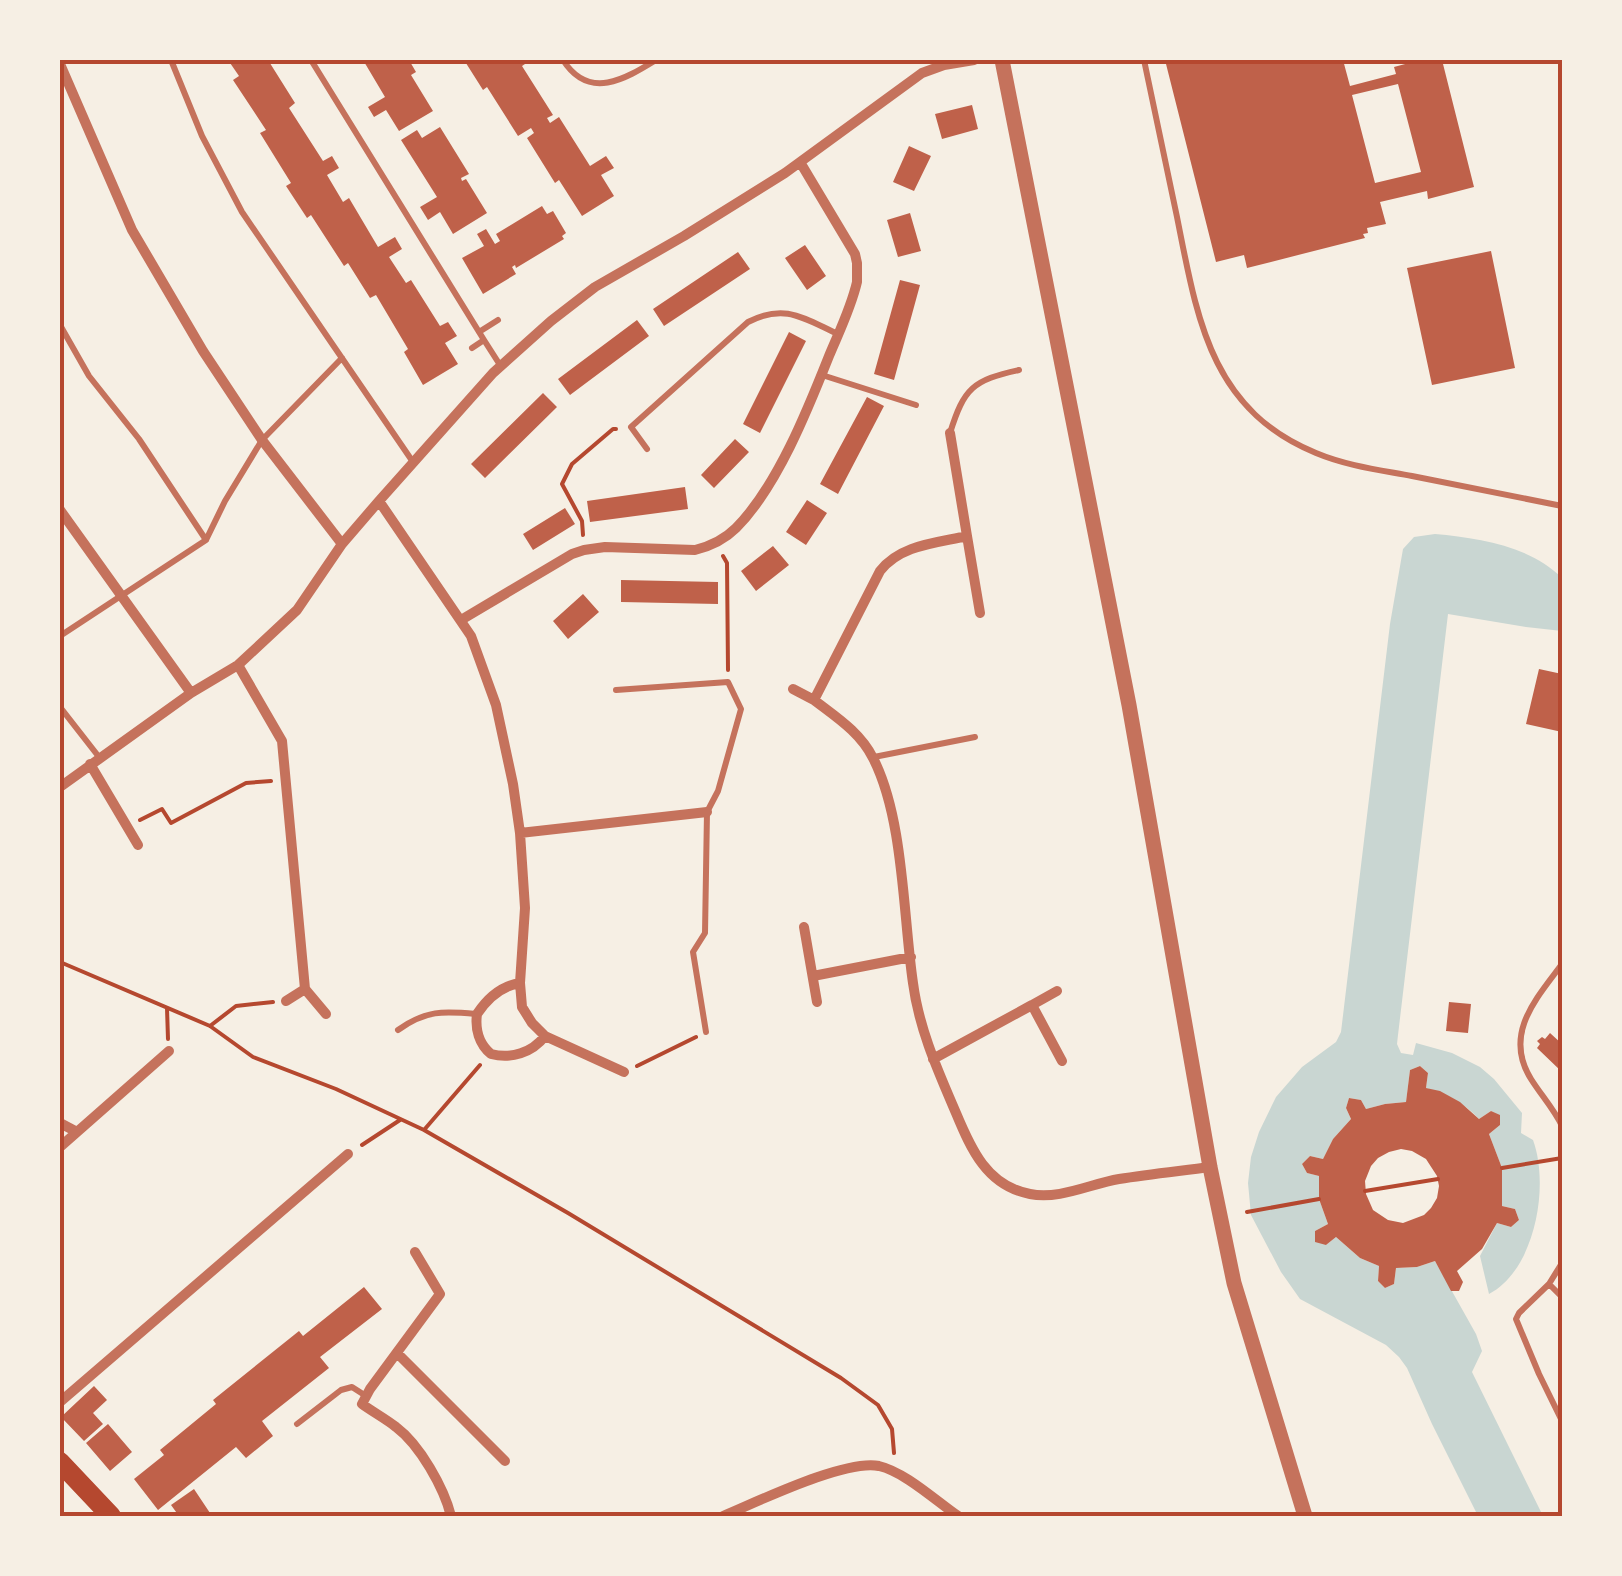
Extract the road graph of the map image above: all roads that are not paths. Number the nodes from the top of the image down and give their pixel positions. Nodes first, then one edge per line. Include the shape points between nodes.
1 (171, 60) edge
2 (311, 60) edge
3 (563, 60) edge
4 (656, 60) edge
5 (974, 60) edge
6 (1002, 60) edge
7 (1144, 60) edge
8 (60, 64) edge
9 (932, 64) edge
10 (800, 162) junction
11 (498, 320) dead end
12 (60, 325) edge
13 (479, 332) junction
14 (838, 334) junction
15 (484, 340) junction
16 (472, 348) dead end
17 (342, 358) junction
18 (500, 366) junction
19 (1019, 370) dead end
20 (822, 375) junction
21 (916, 404) dead end
22 (950, 433) joint
23 (262, 440) junction
24 (646, 449) dead end
25 (414, 463) junction
26 (380, 501) junction
27 (1562, 506) edge
28 (60, 510) edge
29 (967, 536) junction
30 (206, 540) junction
31 (342, 544) junction
32 (120, 595) junction
33 (980, 613) dead end
34 (461, 620) junction
35 (60, 636) edge
36 (238, 665) junction
37 (794, 689) dead end
38 (616, 690) dead end
39 (190, 693) junction
40 (814, 700) junction
41 (60, 707) edge
42 (975, 736) dead end
43 (872, 757) junction
44 (94, 761) junction
45 (60, 787) edge
46 (707, 812) junction
47 (520, 833) junction
48 (138, 846) dead end
49 (804, 927) dead end
50 (910, 957) junction
51 (1562, 964) edge
52 (813, 976) junction
53 (520, 983) junction
54 (306, 989) junction
55 (1057, 990) dead end
56 (286, 1001) road end
57 (817, 1002) dead end
58 (1032, 1005) junction
59 (326, 1014) dead end
60 (477, 1014) junction
61 (398, 1030) dead end
62 (706, 1032) road end
63 (546, 1036) junction
64 (168, 1052) road end
65 (933, 1059) junction
66 (1062, 1060) dead end
67 (624, 1072) road end
68 (60, 1123) edge
69 (1562, 1126) edge
70 (77, 1132) junction
71 (60, 1147) edge
72 (348, 1154) road end
73 (1210, 1166) junction
74 (415, 1252) dead end
75 (1562, 1263) edge
76 (1549, 1284) junction
77 (1562, 1297) edge
78 (396, 1353) junction
79 (366, 1396) junction
80 (60, 1402) edge
81 (1562, 1421) edge
82 (297, 1424) dead end
83 (505, 1461) dead end
84 (60, 1462) edge
85 (111, 1516) edge
86 (451, 1516) edge
87 (723, 1516) edge
88 (958, 1516) edge
89 (1305, 1516) edge

1 - 17 lane via 242,212
2 - 13 lane
3 - 4 lane via 576,76 610,84
5 - 9 street
6 - 73 street via 1129,705
7 - 27 lane via 1198,314 1220,370 1248,408 1284,437 1332,459
8 - 23 street via 132,230
9 - 10 street
10 - 14 street via 858,264
10 - 18 street via 595,287
11 - 13 lane
12 - 30 lane
13 - 15 lane
14 - 20 street
14 - 24 lane via 782,312 748,322 631,427
15 - 16 lane
15 - 18 lane
17 - 23 lane
17 - 25 lane
18 - 25 street
19 - 22 lane via 979,382 958,408
20 - 21 lane
20 - 34 street via 755,504 716,543 695,550 584,550
22 - 29 street
23 - 30 lane
23 - 31 street
25 - 26 street
26 - 31 street
26 - 34 street
28 - 32 street
29 - 33 street
29 - 40 street via 890,559
30 - 32 lane
31 - 36 street via 296,610
32 - 35 lane
32 - 39 street
34 - 47 street via 496,705
36 - 39 street
36 - 54 street via 282,741
37 - 40 street
38 - 46 lane via 728,682 740,709
39 - 44 street
40 - 43 street via 847,725
41 - 44 lane
42 - 43 lane
43 - 50 street via 898,851
44 - 45 street
44 - 48 street
46 - 47 street
46 - 62 lane via 705,933 692,952
47 - 53 street
49 - 52 street
50 - 52 street
50 - 65 street
51 - 69 lane via 1528,1014 1519,1048
52 - 57 street
53 - 60 street via 506,986
53 - 63 street via 526,1016
54 - 56 street
54 - 59 street
55 - 58 street
58 - 65 street
58 - 66 street
60 - 61 lane via 428,1014
60 - 63 street via 477,1032 490,1054 528,1051
63 - 67 street
64 - 70 street
65 - 73 street via 975,1154 990,1174 1023,1193 1046,1196
68 - 70 street
70 - 71 street
72 - 80 street
73 - 89 street via 1234,1283
74 - 78 street via 440,1294
75 - 76 lane
76 - 77 lane
76 - 81 lane via 1516,1319
78 - 79 street
78 - 83 street
79 - 82 lane via 352,1387 340,1390
79 - 86 street via 362,1404 400,1429 424,1460
84 - 85 main road
87 - 88 street via 808,1480 876,1465

